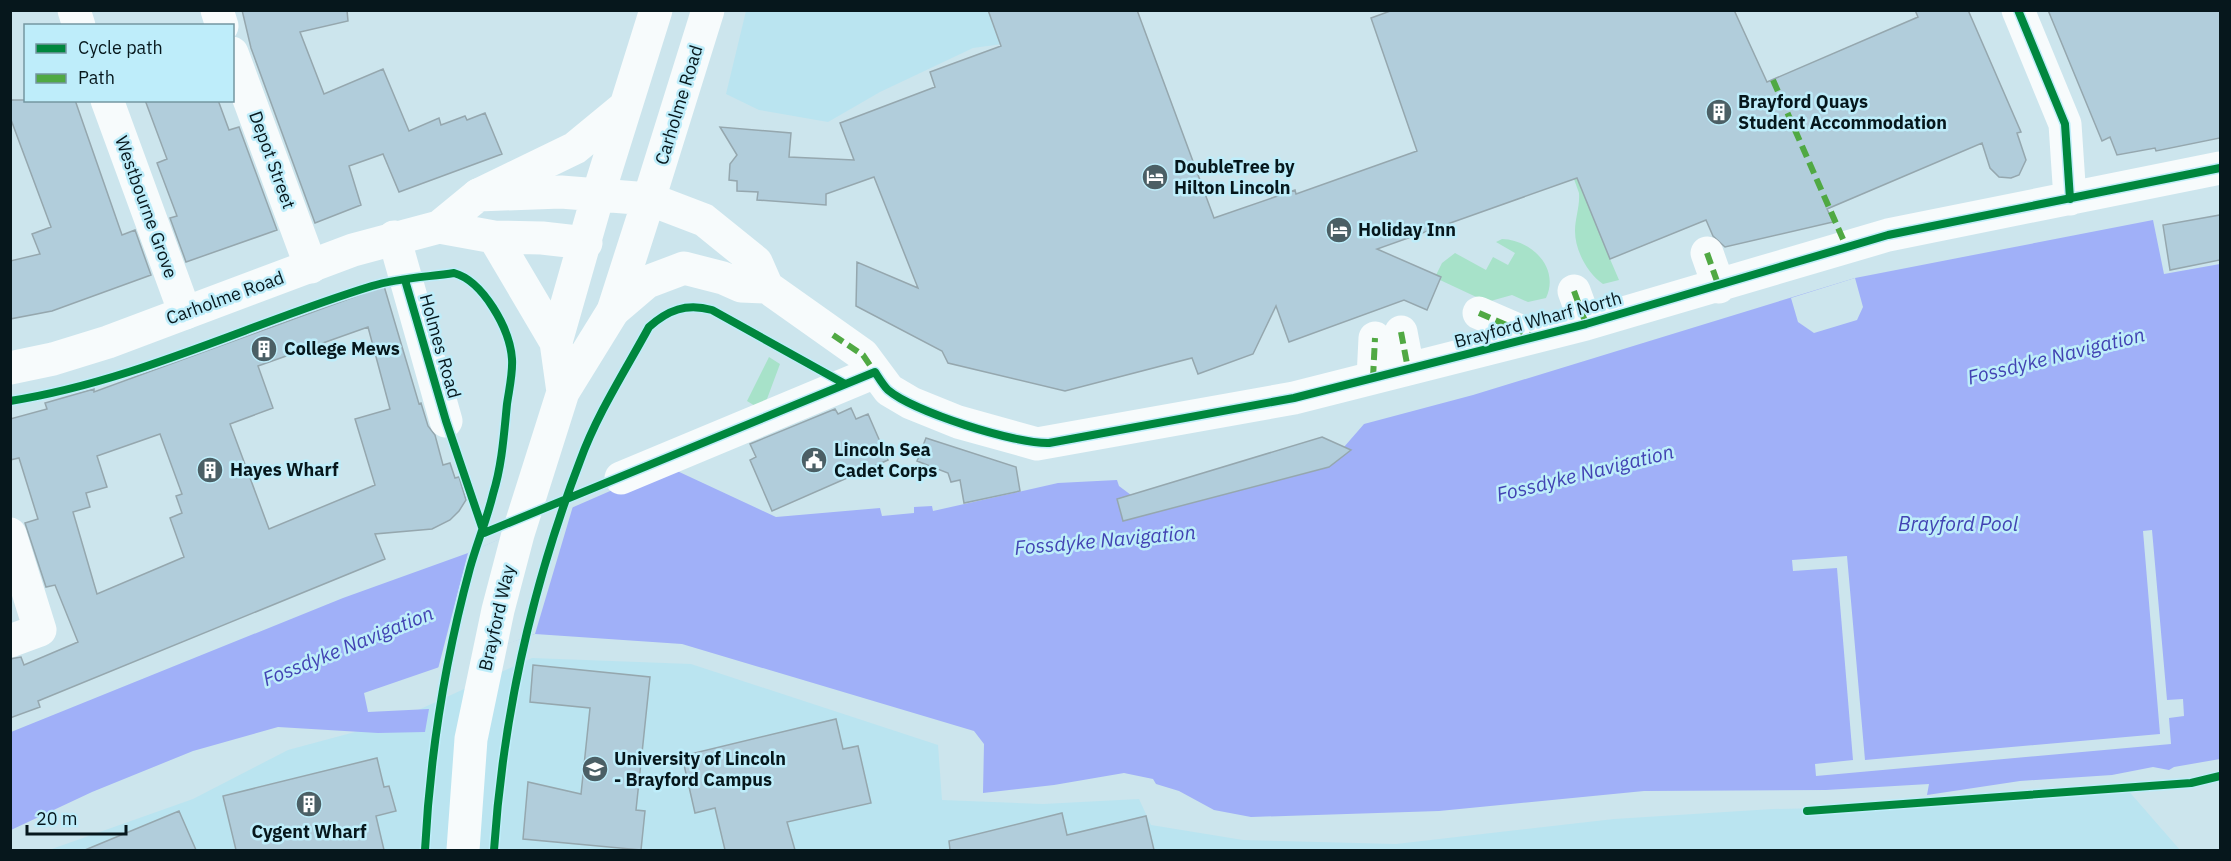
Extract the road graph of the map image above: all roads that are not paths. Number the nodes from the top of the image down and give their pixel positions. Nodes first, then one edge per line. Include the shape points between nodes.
1 (656, 10) edge
2 (708, 10) edge
3 (2018, 10) edge
4 (234, 58) edge
5 (108, 102) edge
6 (627, 105) junction
7 (2220, 168) edge
8 (478, 195) junction
9 (598, 195) junction
10 (2070, 199) junction
11 (647, 206) junction
12 (439, 226) junction
13 (394, 237) junction
14 (494, 237) junction
15 (586, 243) junction
16 (1707, 253) dead end
17 (311, 267) junction
18 (767, 287) junction
19 (1719, 287) junction
20 (1574, 291) dead end
21 (614, 312) junction
22 (185, 313) junction
23 (1479, 313) dead end
24 (1586, 324) junction
25 (1534, 337) junction
26 (556, 342) junction
27 (10, 368) edge
28 (1408, 369) junction
29 (874, 372) junction
30 (1373, 378) junction
31 (563, 392) junction
32 (446, 421) dead end
33 (621, 478) dead end
34 (10, 534) edge
35 (10, 641) edge
36 (463, 850) edge

1 - 6 street
2 - 11 street, Carholme Road
3 - 10 street via 2065,124
4 - 17 street, Depot Street
5 - 22 street, Westbourne Grove
6 - 8 street, Carholme Road via 576,148
6 - 9 street
7 - 10 street, Brayford Wharf North
8 - 9 street
8 - 12 street, Carholme Road
9 - 11 street, Brayford Wharf North
9 - 15 street
10 - 19 street, Brayford Wharf North via 1888,235 1777,266
11 - 15 street
11 - 18 street, Brayford Wharf North via 704,220 756,262
11 - 21 street, Carholme Road
12 - 13 street, Carholme Road
12 - 14 street, Carholme Road
13 - 17 street, Carholme Road
13 - 32 street, Holmes Road
14 - 15 street, Carholme Road
14 - 26 street
15 - 26 street
16 - 19 street
17 - 22 street, Carholme Road
18 - 21 street via 741,286 684,268 647,282
18 - 29 street, Brayford Wharf North via 863,355
19 - 24 street, Brayford Wharf North
20 - 24 street
21 - 31 street
22 - 27 street, Carholme Road via 97,345
23 - 25 street
24 - 25 street, Brayford Wharf North
25 - 28 street, Brayford Wharf North
26 - 31 street
28 - 30 street, Brayford Wharf North
28 - 30 street via 1388,335
29 - 30 street, Brayford Wharf North via 889,390 911,403 958,422 1037,444 1294,398
29 - 33 street
31 - 36 street, Brayford Way via 498,610 473,729
34 - 35 street via 40,630

